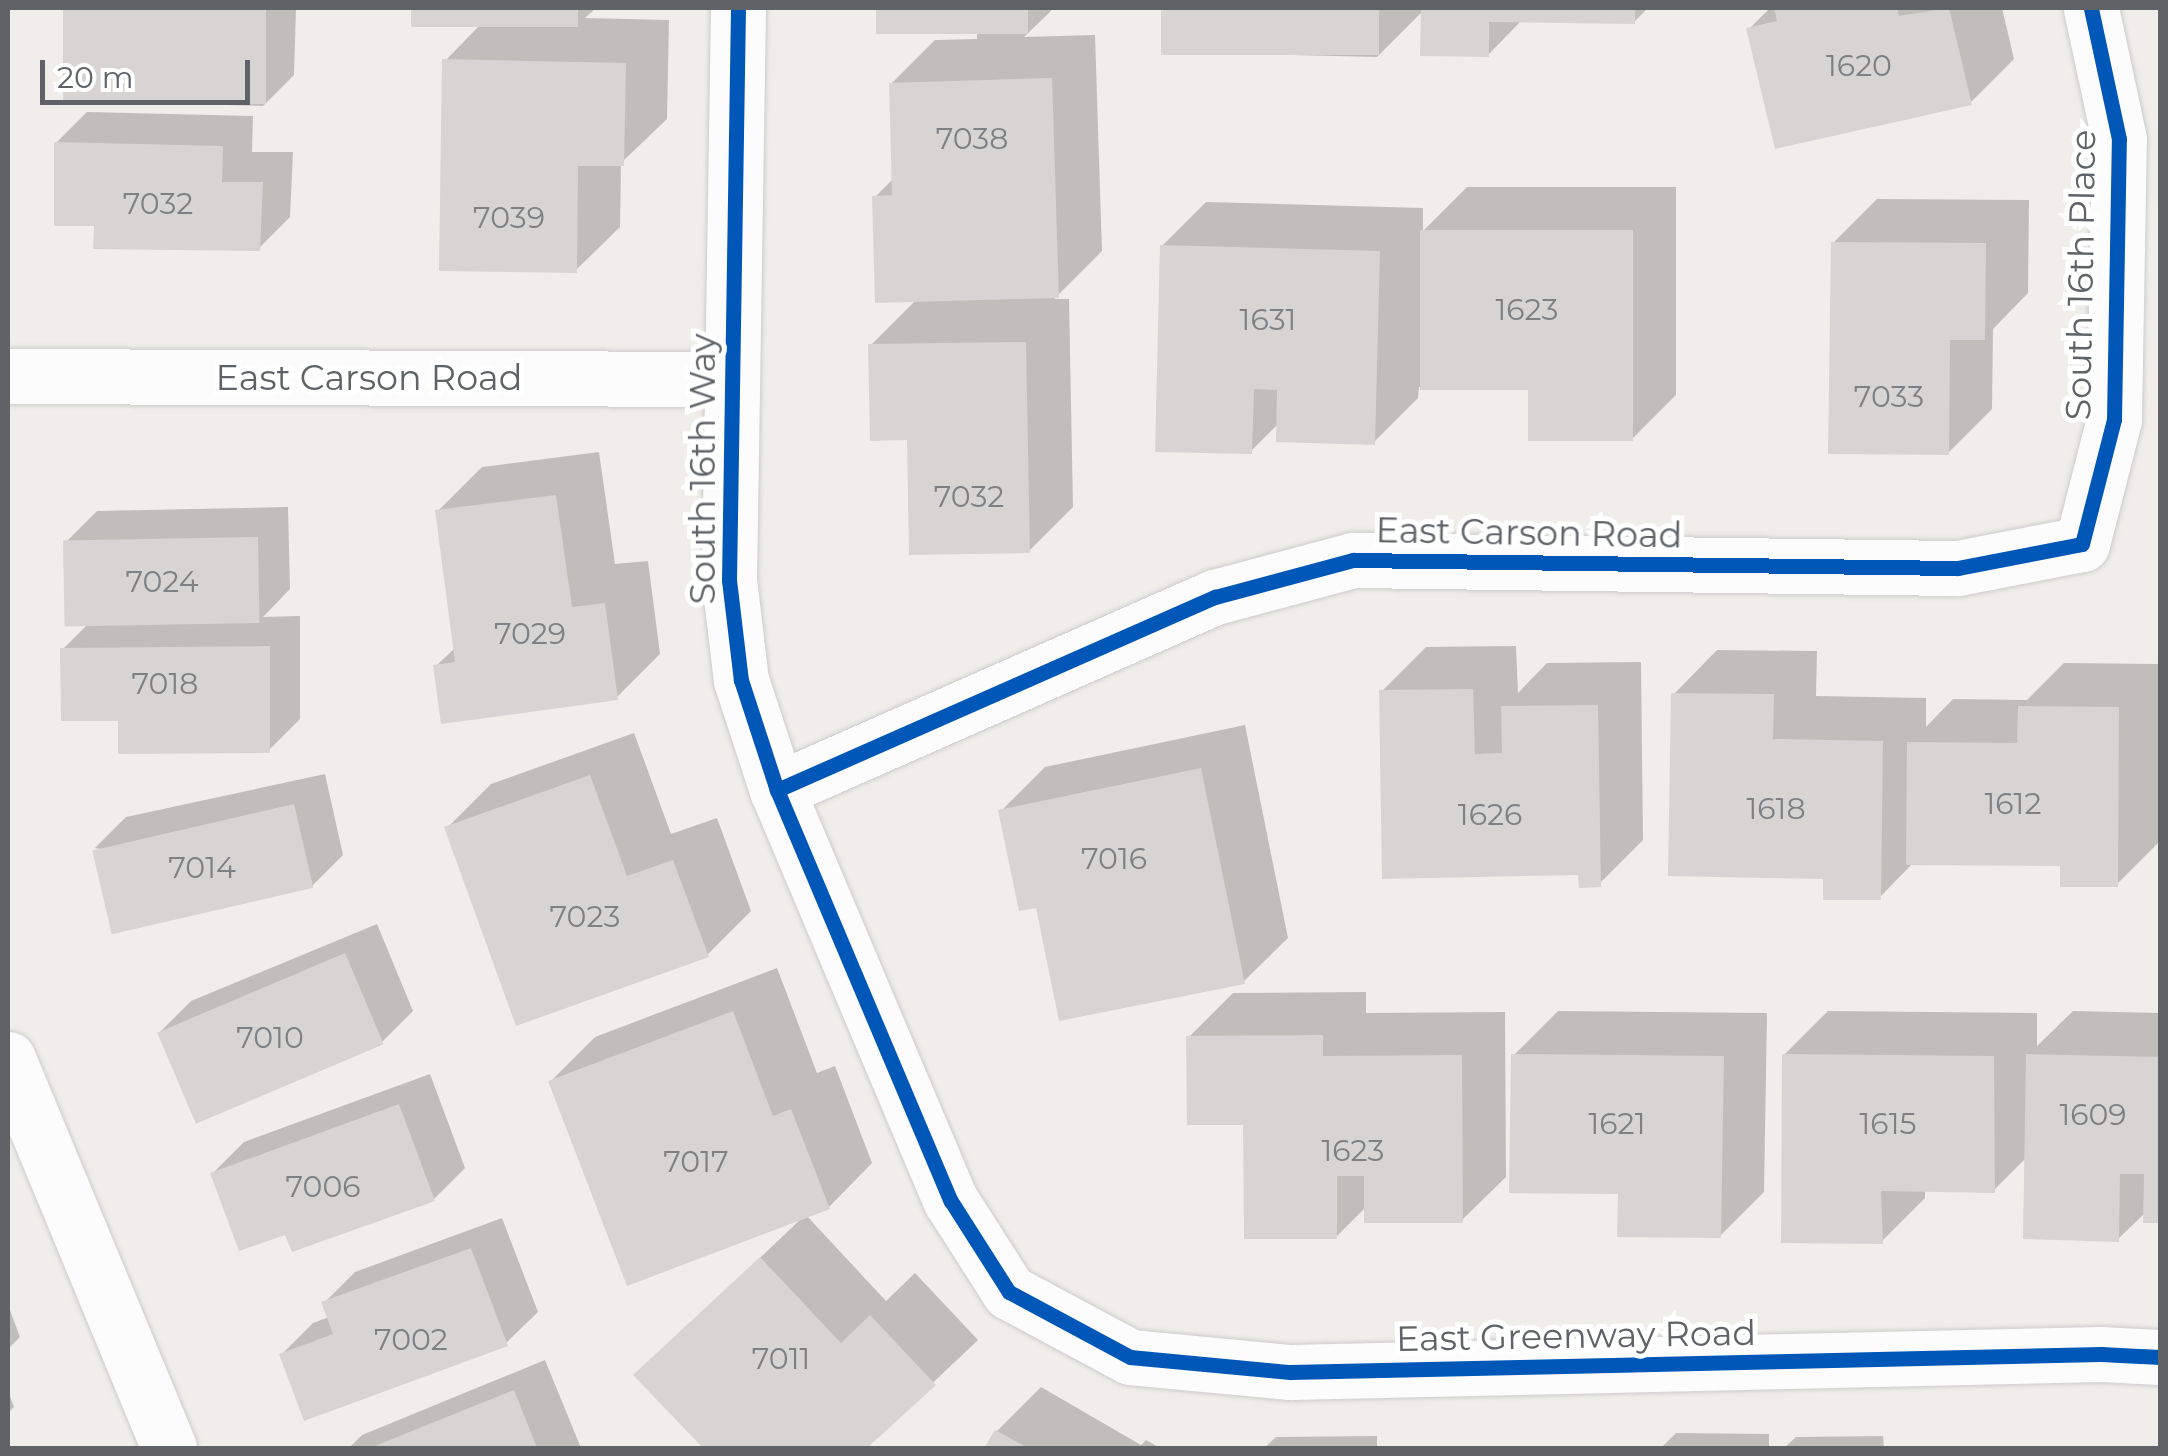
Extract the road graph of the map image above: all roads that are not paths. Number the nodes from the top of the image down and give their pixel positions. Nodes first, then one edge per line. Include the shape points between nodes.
1 (738, 8) edge
2 (2091, 8) edge
3 (8, 376) edge
4 (730, 379) junction
5 (2082, 544) joint
6 (777, 790) junction
7 (8, 1059) edge
8 (1009, 1292) joint
9 (2160, 1357) edge
10 (168, 1448) edge

1 - 4 street, South 16th Way
2 - 5 street, South 16th Place via 2120,139 2114,419
3 - 4 street, East Carson Road
4 - 6 street, South 16th Way via 731,597 741,680
5 - 6 street, East Carson Road via 1958,568 1353,560 1215,598
6 - 8 street, South 16th Way via 952,1201
7 - 10 street
8 - 9 street, East Greenway Road via 1130,1357 1290,1372

